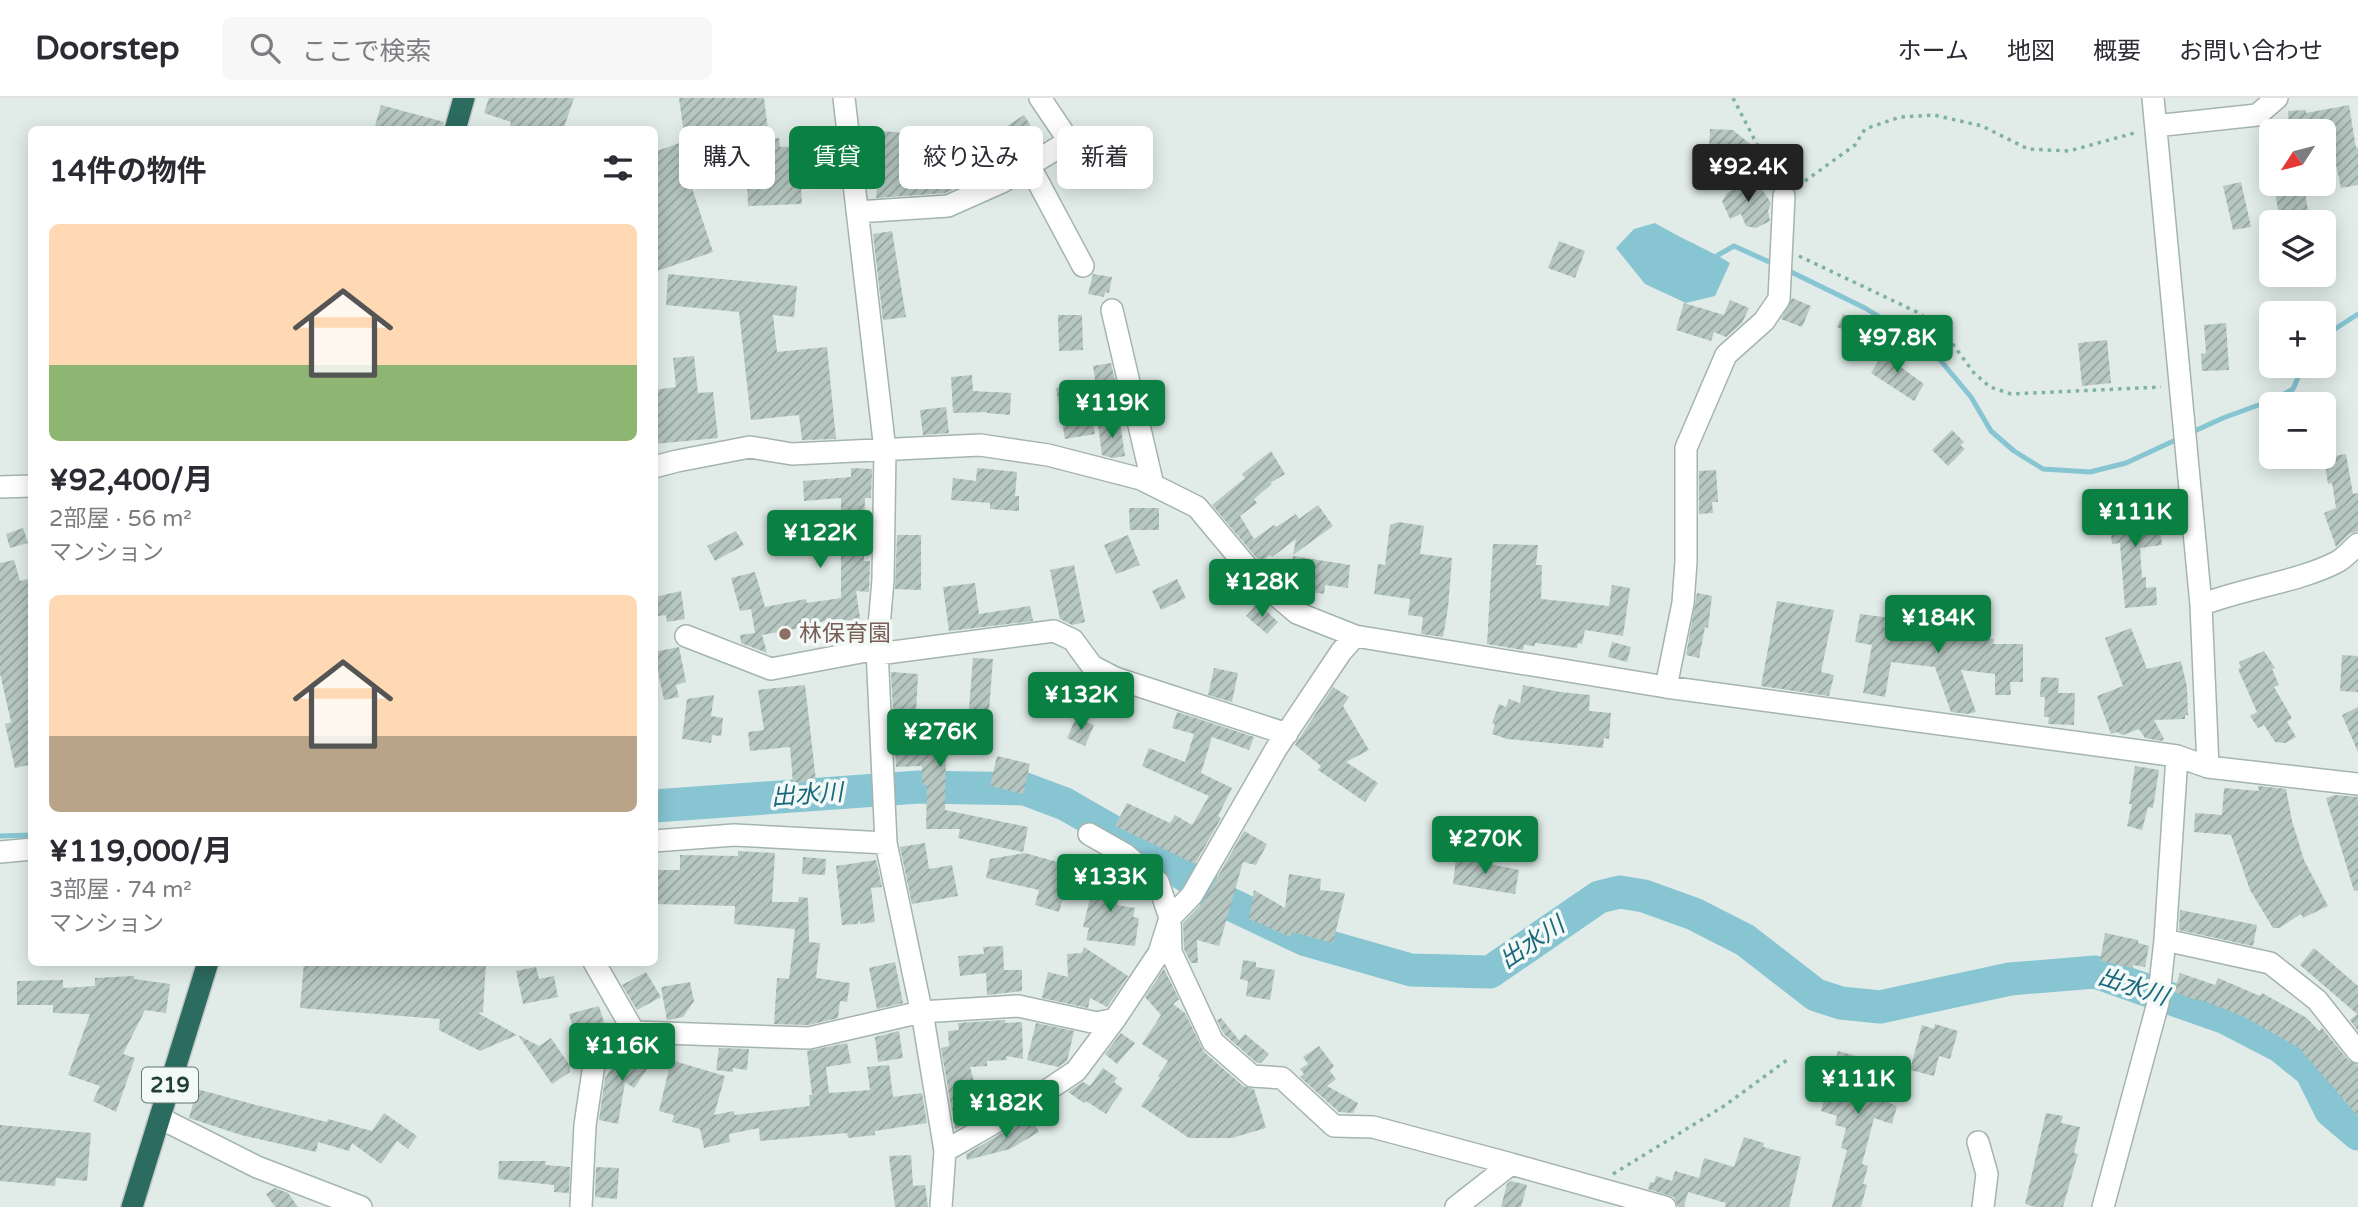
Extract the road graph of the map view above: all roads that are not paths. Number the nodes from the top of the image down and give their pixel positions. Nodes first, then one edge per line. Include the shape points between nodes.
1 (464, 98) edge
2 (844, 98) edge
3 (1040, 98) edge
4 (2153, 98) edge
5 (2277, 98) edge
6 (2164, 125) road end
7 (456, 126) edge
8 (1043, 157) edge
9 (986, 189) edge
10 (1042, 189) edge
11 (1784, 196) road end
12 (857, 212) junction
13 (1083, 266) dead end
14 (1112, 310) dead end
15 (885, 450) junction
16 (658, 466) edge
17 (1153, 485) junction
18 (0, 486) edge
19 (28, 486) edge
20 (2358, 544) edge
21 (2200, 606) junction
22 (685, 636) dead end
23 (1355, 636) junction
24 (878, 652) junction
25 (1666, 687) junction
26 (1287, 734) junction
27 (2177, 756) junction
28 (2208, 767) junction
29 (2358, 784) edge
30 (1089, 834) dead end
31 (658, 841) edge
32 (886, 843) junction
33 (28, 849) edge
34 (0, 852) edge
35 (1170, 918) junction
36 (2165, 940) junction
37 (207, 966) edge
38 (596, 966) edge
39 (921, 1012) junction
40 (1115, 1019) junction
41 (634, 1032) junction
42 (2358, 1052) edge
43 (160, 1118) junction
44 (1978, 1142) dead end
45 (945, 1151) junction
46 (1511, 1164) junction
47 (132, 1207) edge
48 (361, 1207) edge
49 (581, 1207) edge
50 (941, 1207) edge
51 (1456, 1207) edge
52 (1665, 1207) edge
53 (1983, 1207) edge
54 (2103, 1207) edge

1 - 7 highway
2 - 12 street
3 - 8 street via 1069,141
4 - 21 street
5 - 6 street via 2258,115
9 - 12 street via 948,206
10 - 13 street
11 - 25 street via 1779,299 1764,321 1726,355 1686,448 1683,603
12 - 15 street
14 - 17 street
15 - 16 street via 792,454 750,447
15 - 17 street via 981,445 1048,455
15 - 24 street
17 - 23 street via 1197,507 1258,580 1297,613
18 - 19 street
20 - 21 street via 2340,561
21 - 28 street
22 - 24 street via 771,669
23 - 25 street
23 - 26 street
24 - 26 street via 1055,631 1073,640 1092,666 1115,678
24 - 32 street
25 - 27 street
26 - 35 street via 1192,895
27 - 28 street
27 - 36 street
28 - 29 street
30 - 35 street via 1158,881
31 - 32 street via 734,835
32 - 39 street
33 - 34 street
35 - 40 street via 1159,953
35 - 46 street via 1171,952 1213,1042 1252,1076 1282,1078 1334,1126 1374,1127
36 - 42 street via 2270,963 2316,1000
36 - 54 street via 2158,1003
37 - 43 highway, 219
38 - 41 street
39 - 40 street via 1018,1006 1097,1023
39 - 41 street via 809,1038
39 - 45 street
40 - 45 street via 1076,1071
41 - 49 street via 594,1065
43 - 47 highway, 219
43 - 48 street via 257,1167
44 - 53 street via 1987,1174
45 - 50 street
46 - 51 street
46 - 52 street

